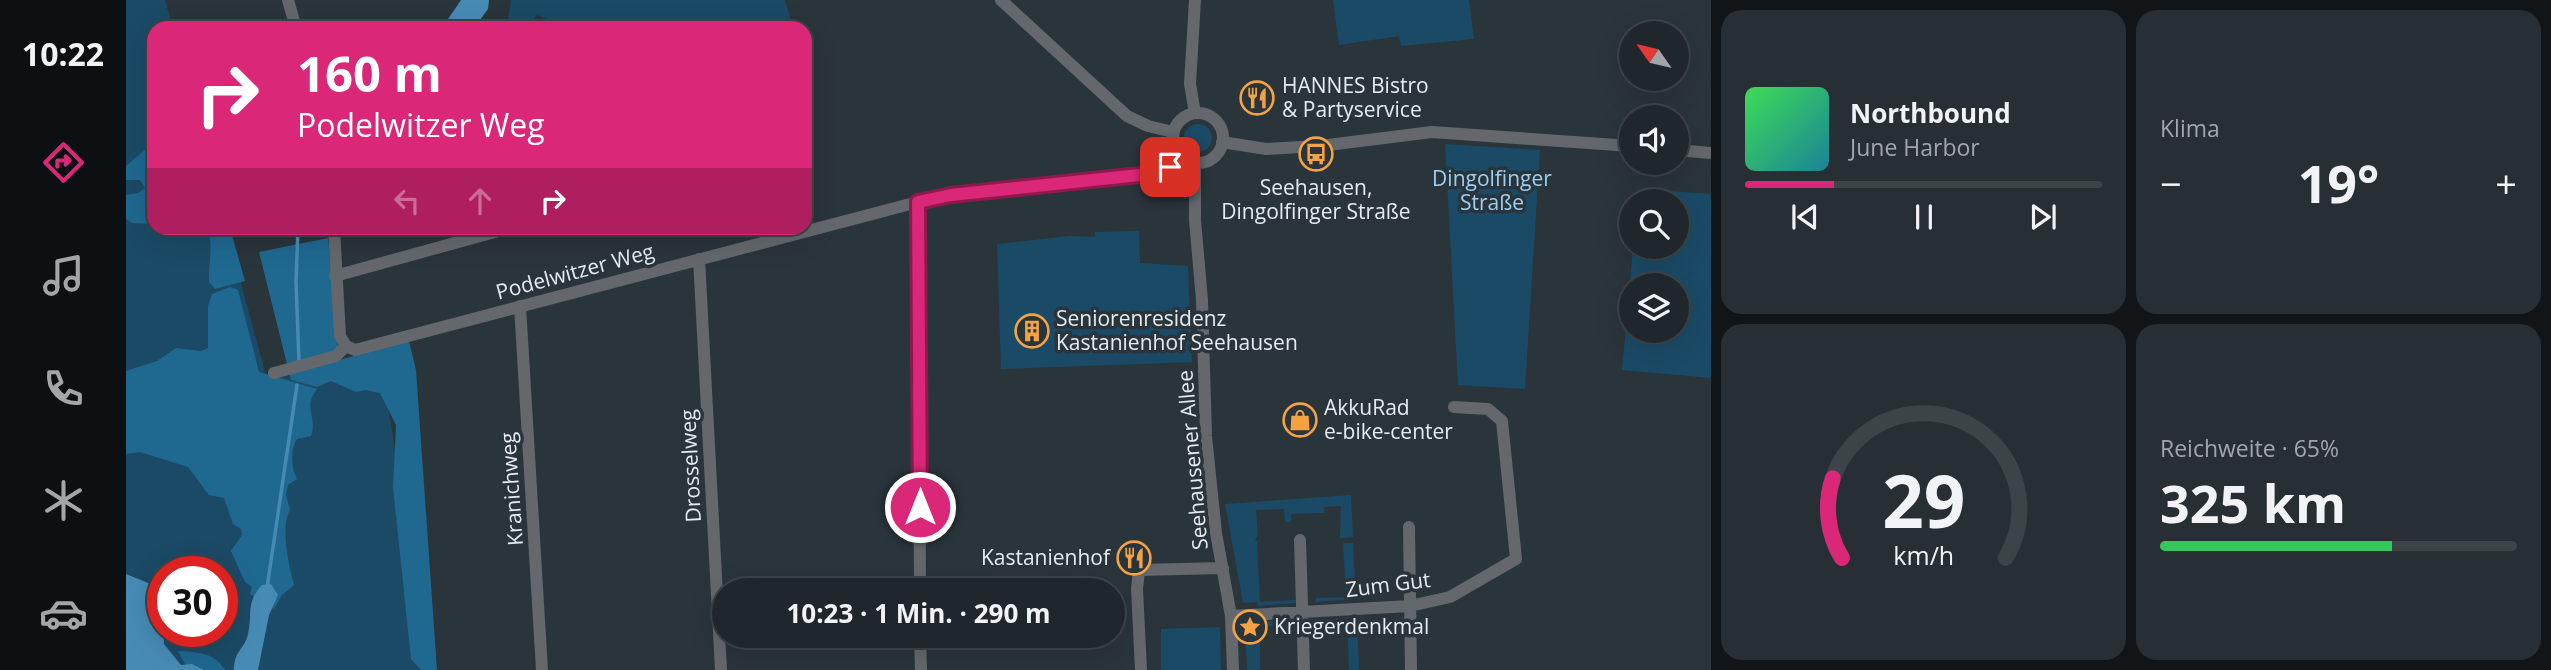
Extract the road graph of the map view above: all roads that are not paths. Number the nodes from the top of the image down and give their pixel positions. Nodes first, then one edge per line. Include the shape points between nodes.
1 (288, 0) edge
2 (1001, 0) edge
3 (1195, 0) edge
4 (294, 21) edge
5 (1195, 113) junction
6 (1173, 132) junction
7 (1222, 142) junction
8 (1619, 145) edge
9 (1689, 151) edge
10 (1711, 153) edge
11 (1181, 157) junction
12 (1195, 162) junction
13 (918, 202) junction
14 (812, 230) edge
15 (334, 235) edge
16 (484, 235) edge
17 (791, 235) edge
18 (699, 259) junction
19 (335, 276) junction
20 (520, 306) junction
21 (346, 346) junction
22 (274, 373) dead end
23 (1454, 407) dead end
24 (1409, 527) dead end
25 (1300, 540) dead end
26 (1223, 568) junction
27 (920, 578) edge
28 (1409, 606) junction
29 (1302, 613) junction
30 (1231, 616) junction
31 (920, 648) edge
32 (542, 670) edge
33 (722, 670) edge
34 (920, 670) edge
35 (1141, 670) edge
36 (1233, 670) edge
37 (1304, 670) edge
38 (1411, 670) edge

1 - 4 street
2 - 6 street via 1127,116
3 - 5 street via 1190,84
5 - 6 street via 1181,119
5 - 7 street via 1216,121
6 - 11 street
7 - 8 street via 1266,149 1432,132
7 - 12 street via 1213,158
9 - 10 street
11 - 12 street
11 - 13 street, Podelwitzer Weg via 1158,173
12 - 26 street, Seehausener Allee via 1206,436
13 - 14 street, Podelwitzer Weg
13 - 27 street
15 - 19 street
16 - 19 street
17 - 18 street, Podelwitzer Weg
18 - 20 street, Podelwitzer Weg
18 - 33 street, Drosselweg
19 - 21 street via 340,336
20 - 21 street, Podelwitzer Weg via 355,349
20 - 32 street, Kranichweg
21 - 22 street, Podelwitzer Weg via 336,356
23 - 28 street, Zum Gut via 1488,409 1502,421 1516,559 1450,597
24 - 28 street
25 - 29 street
26 - 30 street, Seehausener Allee
26 - 35 street via 1139,570
28 - 29 street, Zum Gut
28 - 38 street
29 - 30 street, Zum Gut
29 - 37 street
30 - 36 street, Seehausener Allee
31 - 34 street

